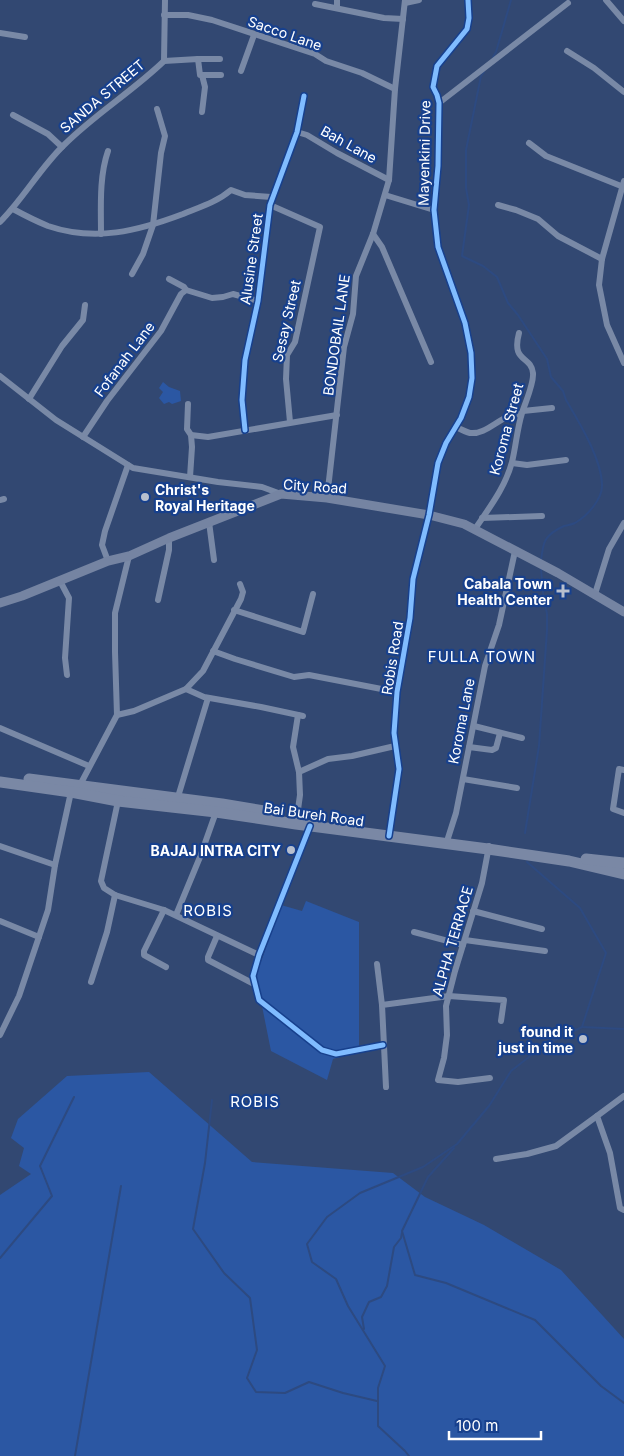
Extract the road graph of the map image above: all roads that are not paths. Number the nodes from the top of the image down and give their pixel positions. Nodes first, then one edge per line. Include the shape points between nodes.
1 (165, 0) edge
2 (337, 0) edge
3 (419, 0) edge
4 (468, 0) edge
5 (606, 0) edge
6 (405, 1) edge
7 (568, 3) dead end
8 (314, 4) dead end
9 (337, 8) junction
10 (164, 15) junction
11 (403, 19) junction
12 (624, 20) edge
13 (0, 34) edge
14 (254, 35) junction
15 (25, 38) dead end
16 (567, 51) dead end
17 (198, 59) junction
18 (164, 60) junction
19 (220, 60) dead end
20 (241, 71) dead end
21 (202, 75) junction
22 (221, 75) dead end
23 (395, 88) junction
24 (624, 92) edge
25 (304, 96) dead end
26 (439, 103) junction
27 (158, 109) dead end
28 (202, 112) dead end
29 (13, 115) dead end
30 (297, 132) junction
31 (529, 143) dead end
32 (62, 147) junction
33 (108, 151) dead end
34 (389, 180) junction
35 (623, 184) edge
36 (385, 195) junction
37 (272, 197) junction
38 (621, 201) edge
39 (270, 204) junction
40 (498, 205) dead end
41 (13, 209) junction
42 (434, 210) junction
43 (0, 222) edge
44 (153, 225) junction
45 (101, 234) junction
46 (373, 234) junction
47 (602, 259) junction
48 (132, 274) dead end
49 (169, 279) dead end
50 (184, 292) junction
51 (258, 301) junction
52 (85, 305) dead end
53 (519, 333) dead end
54 (624, 361) edge
55 (431, 362) dead end
56 (0, 376) edge
57 (28, 398) junction
58 (188, 404) dead end
59 (552, 408) dead end
60 (522, 412) junction
61 (337, 415) junction
62 (290, 422) junction
63 (456, 427) junction
64 (245, 430) junction
65 (190, 435) junction
66 (83, 437) junction
67 (566, 460) dead end
68 (512, 463) junction
69 (128, 465) junction
70 (190, 477) junction
71 (281, 494) junction
72 (327, 498) junction
73 (429, 515) junction
74 (542, 516) dead end
75 (482, 518) junction
76 (209, 522) junction
77 (624, 523) edge
78 (475, 529) junction
79 (169, 538) junction
80 (515, 551) junction
81 (129, 556) junction
82 (108, 559) junction
83 (214, 560) dead end
84 (97, 562) dead end
85 (60, 581) junction
86 (240, 584) dead end
87 (313, 594) dead end
88 (595, 594) junction
89 (158, 600) dead end
90 (0, 603) edge
91 (234, 610) junction
92 (624, 612) edge
93 (213, 650) junction
94 (67, 675) dead end
95 (186, 689) junction
96 (397, 692) junction
97 (208, 698) junction
98 (117, 715) junction
99 (474, 726) junction
100 (0, 728) edge
101 (500, 733) junction
102 (522, 738) dead end
103 (395, 746) junction
104 (469, 747) junction
105 (90, 766) junction
106 (621, 770) edge
107 (298, 772) junction
108 (0, 775) edge
109 (462, 779) junction
110 (0, 782) edge
111 (76, 788) junction
112 (518, 788) dead end
113 (118, 800) junction
114 (176, 803) junction
115 (216, 812) junction
116 (624, 813) edge
117 (297, 821) junction
118 (310, 826) junction
119 (389, 833) junction
120 (448, 838) junction
121 (0, 846) edge
122 (489, 847) junction
123 (624, 864) edge
124 (55, 865) junction
125 (624, 874) edge
126 (115, 895) junction
127 (164, 910) junction
128 (474, 911) junction
129 (176, 915) junction
130 (0, 921) edge
131 (542, 929) dead end
132 (414, 932) dead end
133 (217, 936) junction
134 (39, 937) junction
135 (464, 942) junction
136 (545, 951) dead end
137 (259, 955) junction
138 (377, 964) dead end
139 (166, 967) dead end
140 (90, 982) dead end
141 (254, 984) junction
142 (449, 996) junction
143 (382, 1005) junction
144 (501, 1021) dead end
145 (0, 1035) edge
146 (384, 1045) junction
147 (490, 1078) dead end
148 (386, 1087) dead end
149 (624, 1096) edge
150 (597, 1116) junction
151 (496, 1159) dead end
152 (624, 1210) edge

1 - 10 street, SANDA STREET
2 - 9 street
3 - 6 street
4 - 26 street, Mayenkini Drive via 467,29 437,66 433,87
5 - 12 street
6 - 11 street, BONDOBAIL LANE
7 - 26 street
8 - 9 street
9 - 11 street
10 - 14 street, Sacco Lane via 188,14
10 - 18 street, SANDA STREET
11 - 23 street, BONDOBAIL LANE
13 - 15 street
14 - 20 street
14 - 23 street, Sacco Lane via 315,54
16 - 24 street
17 - 18 street
17 - 19 street
17 - 21 street
18 - 32 street, SANDA STREET
21 - 22 street
21 - 28 street via 205,87
23 - 34 street, BONDOBAIL LANE
25 - 30 street, Alusine Street
26 - 42 street, Mayenkini Drive
27 - 44 street via 165,136
29 - 32 street via 48,134
30 - 34 street, Bah Lane
30 - 37 street, Alusine Street
31 - 35 street via 546,156
32 - 41 street, SANDA STREET
33 - 45 street via 100,200
34 - 36 street, BONDOBAIL LANE
35 - 38 street
36 - 42 street
36 - 46 street, BONDOBAIL LANE
37 - 39 street, Alusine Street
37 - 44 street via 245,195 231,190 221,199
38 - 47 street
39 - 51 street, Alusine Street
39 - 62 street, Sesay Street via 320,227 295,342 287,355
40 - 47 street via 538,219 558,236
41 - 43 street, SANDA STREET
41 - 45 street via 48,226
42 - 63 street, Mayenkini Drive via 438,247 465,323 471,352 469,397
44 - 45 street via 128,232
44 - 48 street
46 - 55 street via 382,246
46 - 61 street, BONDOBAIL LANE via 356,276
47 - 54 street via 599,284 602,306
49 - 50 street via 184,287
50 - 51 street via 212,298 233,294
50 - 66 street, Fofanah Lane via 161,331
51 - 64 street, Alusine Street via 245,360 242,400
52 - 57 street via 83,320
53 - 60 street, Koroma Street via 518,352 533,371
56 - 57 street
57 - 66 street
58 - 65 street via 187,429
59 - 60 street
60 - 63 street via 479,432 470,433
60 - 68 street, Koroma Street
61 - 62 street
61 - 72 street, BONDOBAIL LANE
62 - 64 street
63 - 73 street, Mayenkini Drive via 438,463
64 - 65 street via 208,437
65 - 70 street
66 - 69 street
67 - 68 street via 527,465
68 - 75 street, Koroma Street via 498,496
69 - 70 street
69 - 82 street via 104,531 102,545
70 - 71 street via 262,487
71 - 72 main road, City Road
71 - 76 main road, City Road
72 - 73 main road, City Road
73 - 78 main road, City Road
73 - 96 street, Robis Road via 414,579
74 - 75 street
75 - 78 street, Koroma Street
76 - 79 main road, City Road
76 - 83 street
77 - 88 street via 609,549
78 - 80 main road, City Road
79 - 81 main road, City Road
79 - 89 street
80 - 88 main road, City Road
80 - 99 street, Koroma Lane via 499,625 485,666
81 - 82 main road, City Road
81 - 98 street via 116,613
82 - 84 street
82 - 85 main road, City Road
85 - 90 main road, City Road
85 - 94 street via 68,598
86 - 91 street via 243,592
87 - 91 street via 303,632
88 - 92 main road, City Road
91 - 93 street
93 - 95 street via 203,670
93 - 96 street via 294,677 310,675
95 - 97 street
95 - 98 street
96 - 103 street, Robis Road
97 - 107 street via 300,715 293,747
97 - 114 street
98 - 105 street
99 - 101 street
99 - 104 street, Koroma Lane
100 - 105 street
101 - 102 street
101 - 104 street via 496,748 492,750
103 - 107 street via 328,759
103 - 119 street, Robis Road via 399,769
104 - 109 street, Koroma Lane
105 - 111 street
106 - 116 street via 613,810
107 - 117 street
108 - 111 highway, Bai Bureh Road
109 - 112 street
109 - 120 street, Koroma Lane
110 - 111 highway, Bai Bureh Road
111 - 113 highway, Bai Bureh Road
111 - 114 highway, Bai Bureh Road
111 - 124 street
113 - 114 highway, Bai Bureh Road
113 - 126 street via 101,882
114 - 115 highway, Bai Bureh Road
114 - 117 highway, Bai Bureh Road
115 - 117 highway, Bai Bureh Road
115 - 129 street
117 - 118 highway, Bai Bureh Road
117 - 119 highway, Bai Bureh Road
118 - 119 highway, Bai Bureh Road
118 - 137 street
119 - 120 highway, Bai Bureh Road
119 - 122 highway, Bai Bureh Road
120 - 122 highway, Bai Bureh Road
121 - 124 street
122 - 123 highway, Bai Bureh Road
122 - 125 highway, Bai Bureh Road
122 - 128 street, ALPHA TERRACE
124 - 134 street via 48,910
126 - 127 street
126 - 140 street via 107,932
127 - 129 street
127 - 139 street via 144,955
128 - 131 street
128 - 135 street, ALPHA TERRACE
129 - 133 street
130 - 134 street
132 - 135 street
133 - 137 street
133 - 141 street via 208,960
134 - 145 street via 19,996
135 - 136 street
135 - 142 street, ALPHA TERRACE
137 - 141 street
138 - 143 street
141 - 146 street via 259,1000 322,1050 336,1054
142 - 143 street
142 - 144 street via 504,1000
142 - 147 street, ALPHA TERRACE via 446,1042 438,1080 458,1082
143 - 146 street
146 - 148 street
149 - 150 street
150 - 151 street via 556,1146
150 - 152 street via 610,1153 620,1208

